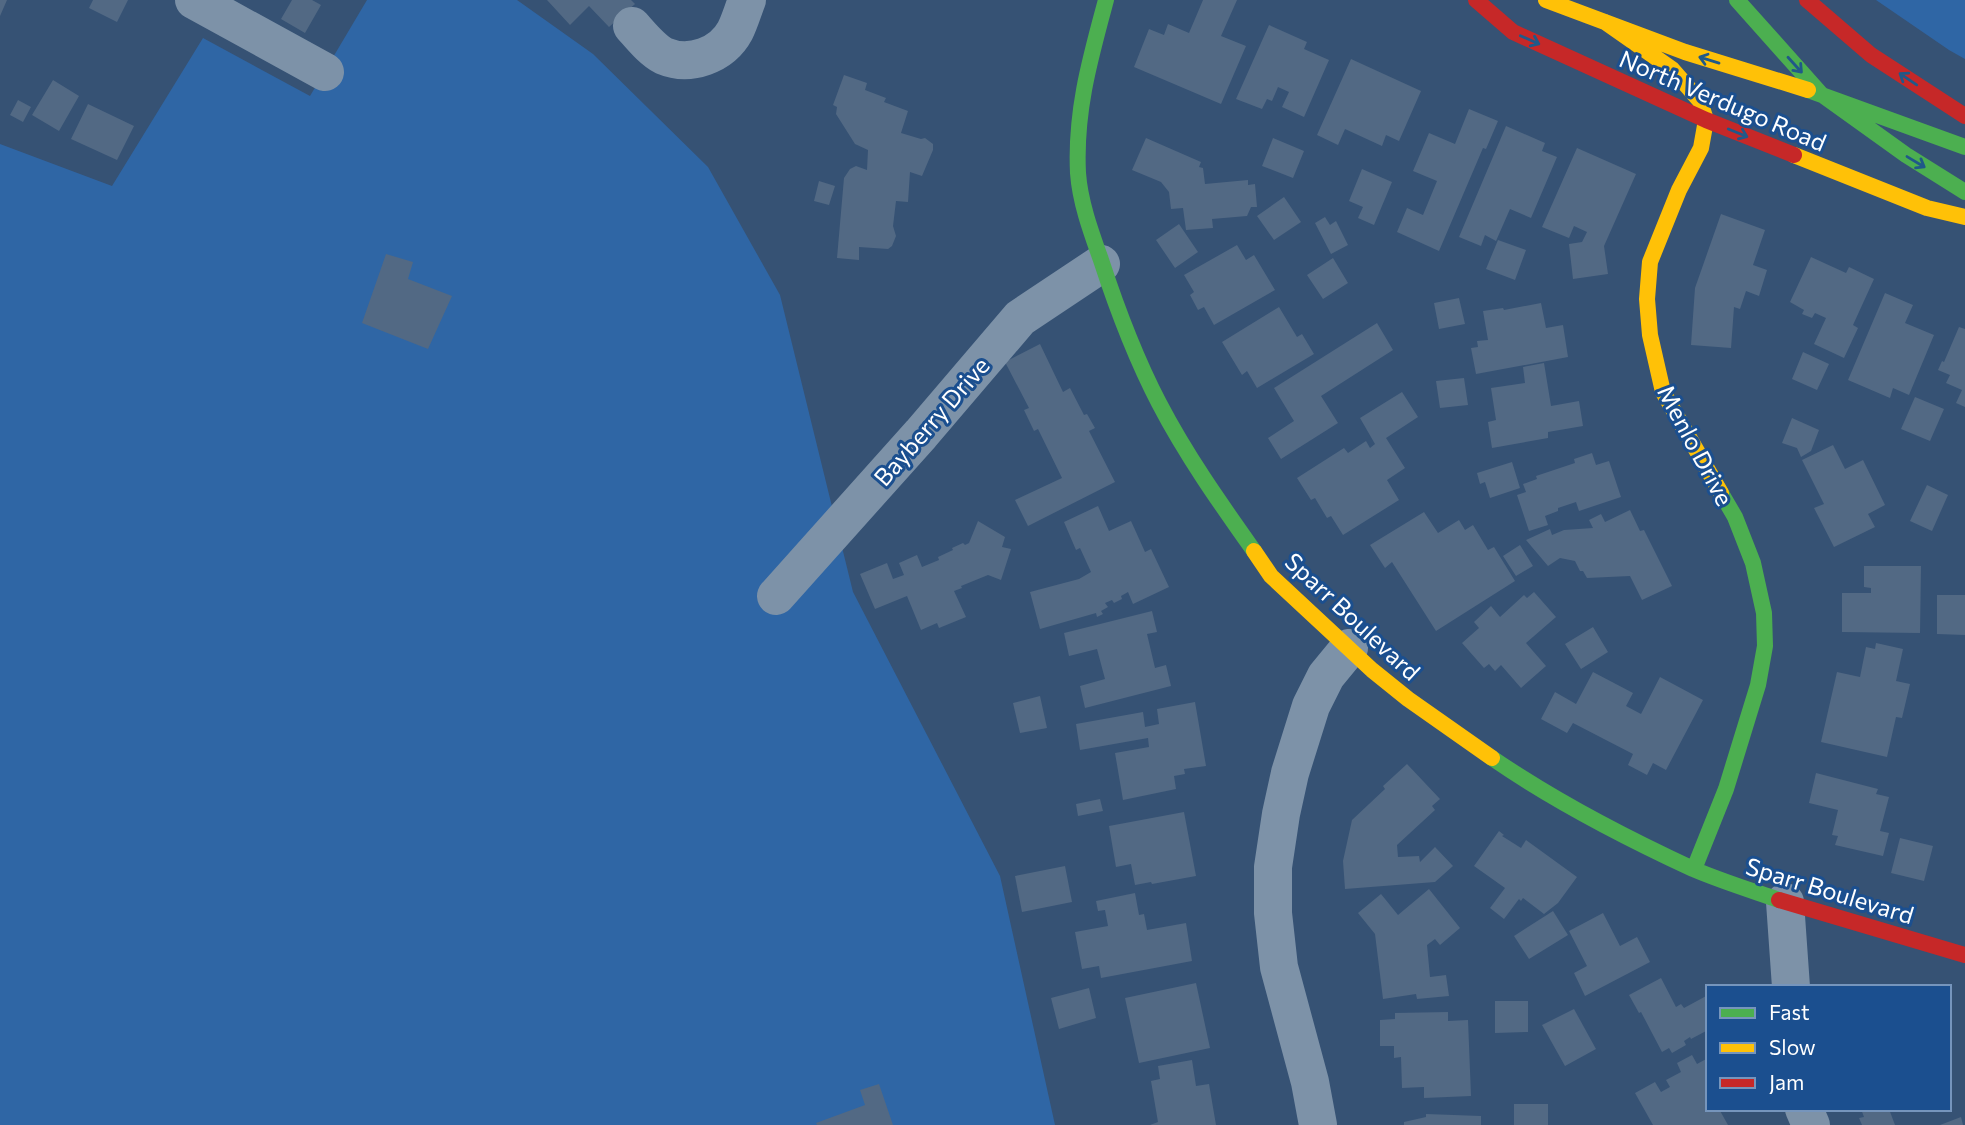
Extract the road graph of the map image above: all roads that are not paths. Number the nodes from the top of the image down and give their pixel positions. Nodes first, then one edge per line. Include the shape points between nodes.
1 (194, 0) edge
2 (747, 0) edge
3 (1106, 0) edge
4 (1476, 0) edge
5 (1546, 0) edge
6 (1737, 0) edge
7 (1807, 0) edge
8 (1605, 22) junction
9 (632, 26) dead end
10 (325, 72) dead end
11 (1821, 94) junction
12 (1965, 116) edge
13 (1706, 120) junction
14 (1965, 147) edge
15 (1965, 192) edge
16 (1965, 217) edge
17 (1101, 264) junction
18 (776, 596) dead end
19 (1349, 648) junction
20 (1694, 869) junction
21 (1785, 902) junction
22 (1965, 955) edge
23 (1791, 985) edge
24 (1318, 1125) edge

1 - 10 street
2 - 9 street via 734,34 712,55 687,61 663,55
3 - 17 street, Sparr Boulevard via 1086,72 1076,149 1081,198
4 -> 13 street, North Verdugo Road via 1513,33
5 - 8 street, North Verdugo Road
6 -> 11 street
12 -> 7 street via 1871,55
11 -> 8 street, North Verdugo Road
8 - 13 street via 1672,69 1700,102
11 - 14 street, North Verdugo Road
11 -> 15 street
13 -> 16 street, North Verdugo Road via 1927,208
13 - 20 street, Menlo Drive via 1701,148 1650,262 1650,335 1663,392 1735,517 1753,563 1764,613 1765,646 1730,776
17 - 18 street, Bayberry Drive via 1020,317
17 - 19 street, Sparr Boulevard via 1159,403 1213,492 1271,576
19 - 20 street, Sparr Boulevard via 1408,699 1520,777
19 - 24 street via 1326,676 1311,706 1290,773 1273,867 1279,967
20 - 21 street, Sparr Boulevard
21 - 22 street, Sparr Boulevard
21 - 23 street

